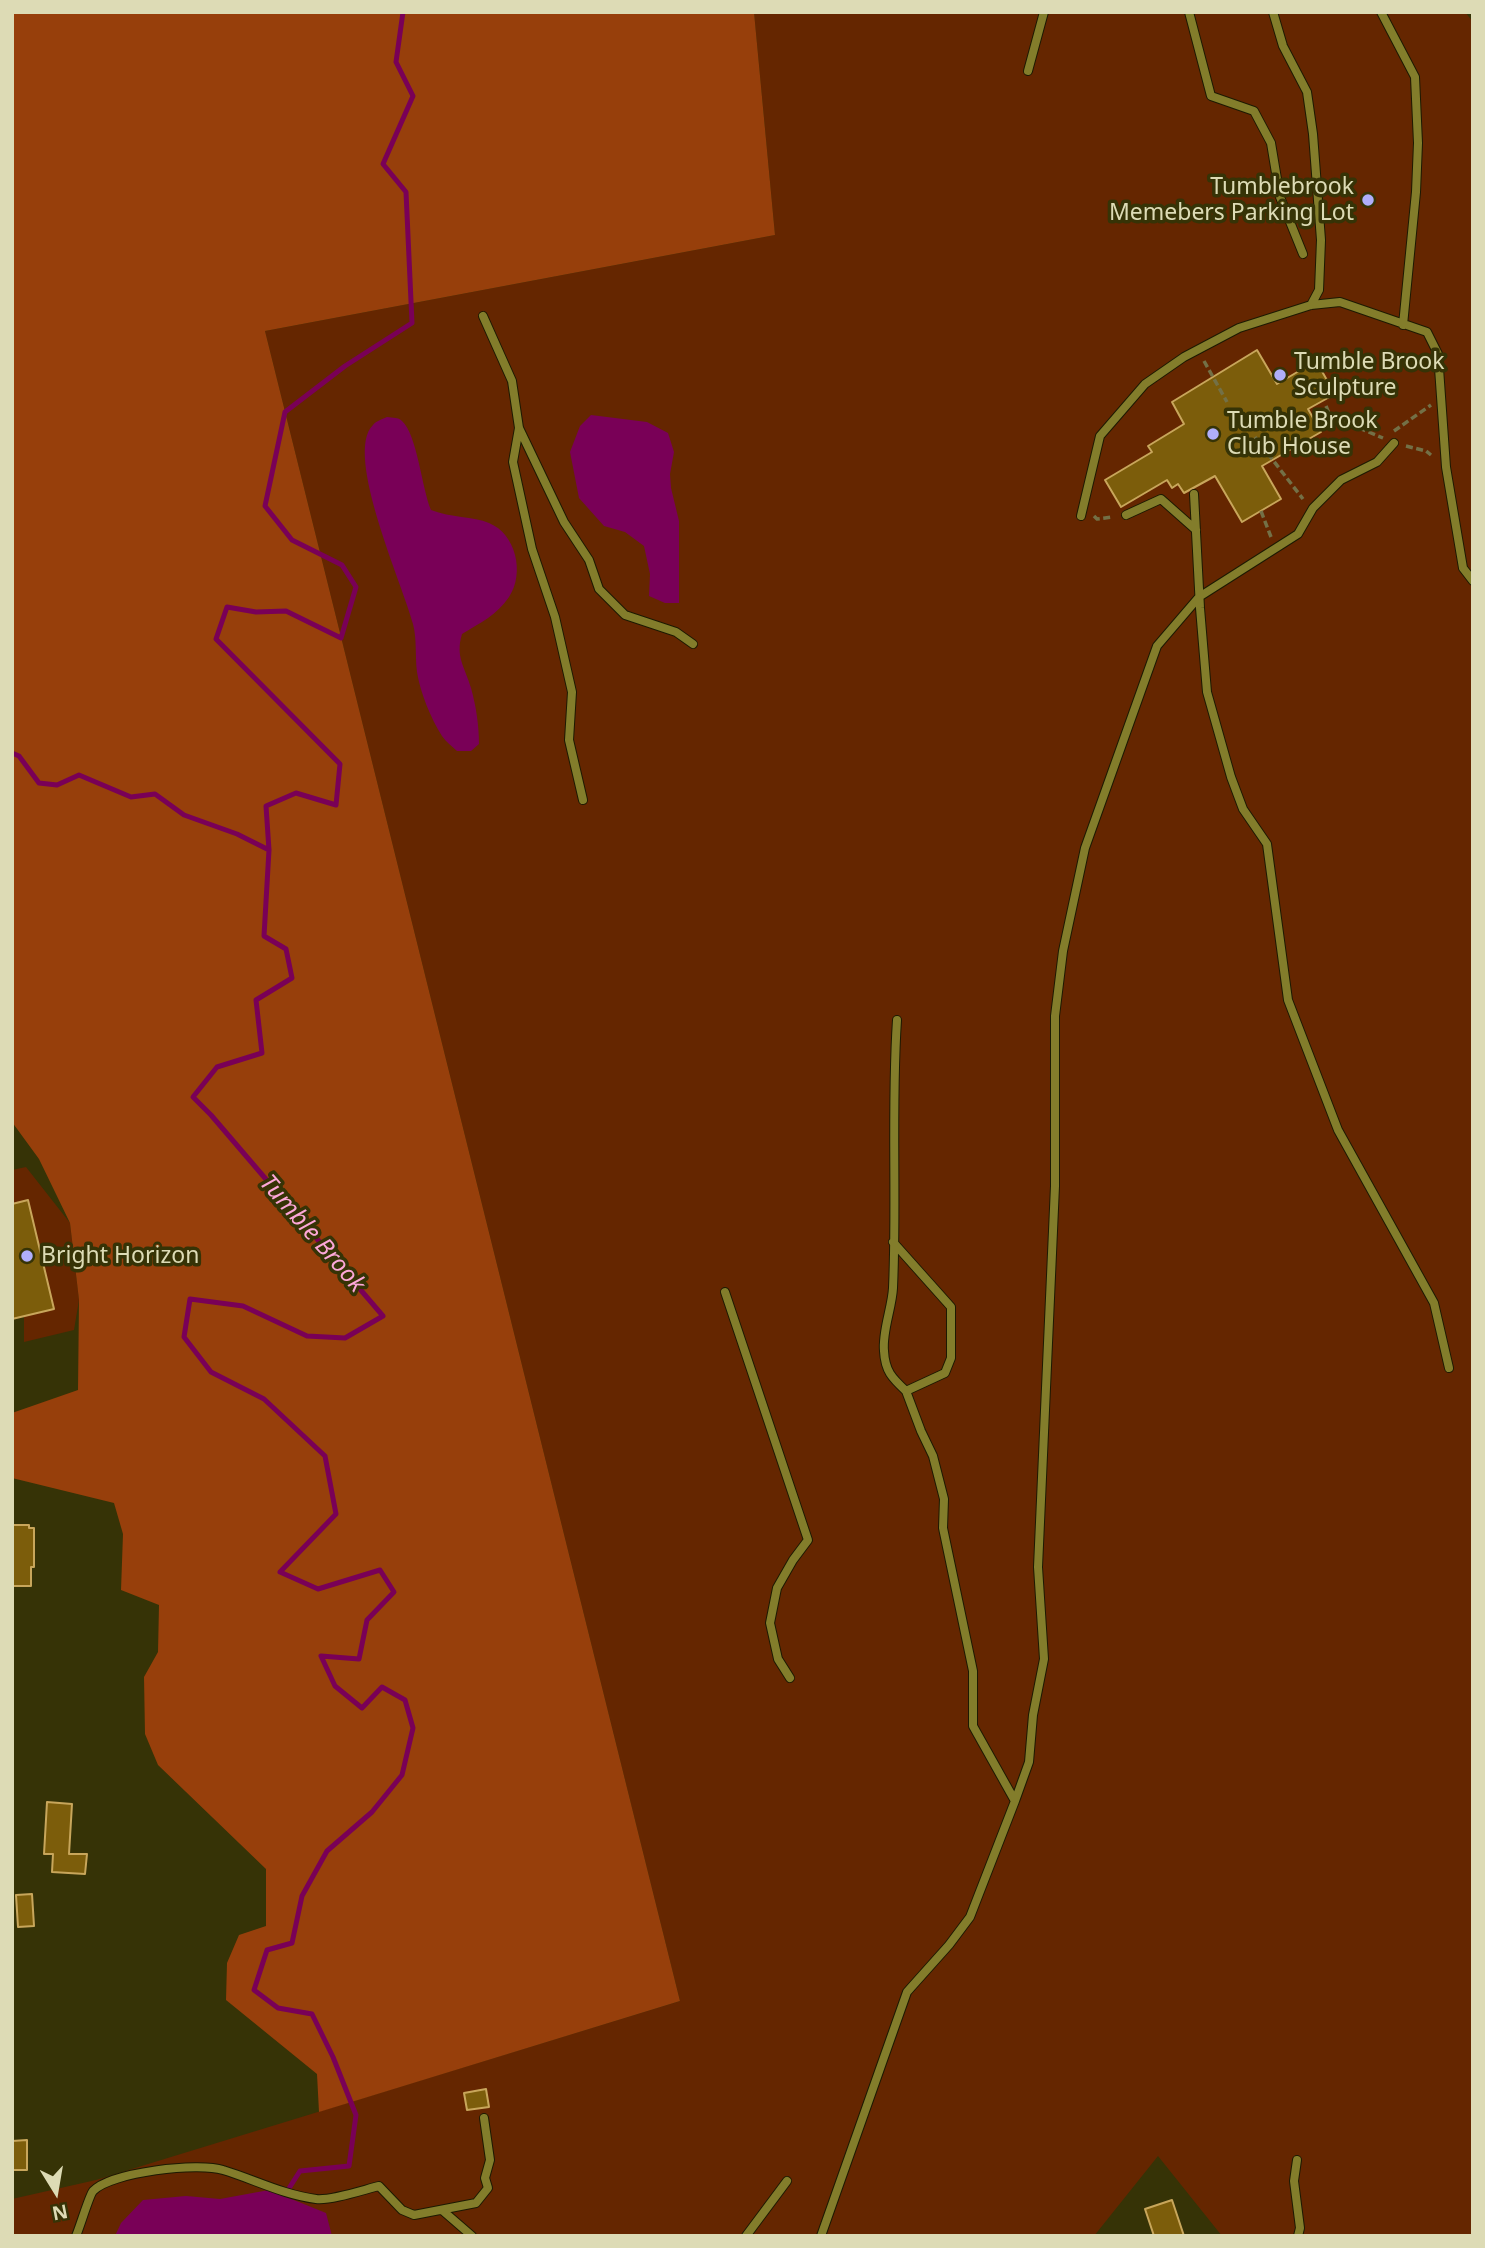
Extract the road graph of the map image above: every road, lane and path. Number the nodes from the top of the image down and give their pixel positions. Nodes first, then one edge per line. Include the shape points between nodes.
1 (1044, 12) edge
2 (1189, 12) edge
3 (1273, 12) edge
4 (1381, 12) edge
5 (1028, 71) dead end
6 (1303, 254) dead end
7 (1311, 305) junction
8 (483, 316) dead end
9 (1403, 325) junction
10 (1197, 350) junction
11 (1441, 398) junction
12 (1227, 402) dead end
13 (519, 428) junction
14 (1393, 431) dead end
15 (1255, 437) dead end
16 (1394, 443) dead end
17 (1195, 494) dead end
18 (1305, 502) dead end
19 (1084, 505) junction
20 (1261, 511) dead end
21 (1126, 515) joint
22 (1081, 516) dead end
23 (1196, 530) junction
24 (1275, 549) junction
25 (1473, 581) edge
26 (1199, 597) junction
27 (694, 644) dead end
28 (583, 800) dead end
29 (897, 1020) dead end
30 (893, 1242) junction
31 (725, 1292) dead end
32 (1449, 1368) dead end
33 (906, 1391) junction
34 (790, 1678) dead end
35 (1015, 1801) junction
36 (484, 2118) dead end
37 (1297, 2160) dead end
38 (787, 2181) dead end
39 (442, 2210) junction
40 (76, 2236) edge
41 (472, 2236) edge
42 (746, 2236) edge
43 (821, 2236) edge
44 (1298, 2236) edge

1 - 5 lane
2 - 6 lane via 1211,96 1254,111 1272,144 1280,197
3 - 7 lane via 1283,46 1307,92 1313,135 1321,240 1319,290
4 - 9 lane via 1415,77 1416,192
7 - 9 lane via 1340,302
7 - 10 lane via 1239,328
8 - 13 lane via 512,381
9 - 11 lane via 1427,332 1438,354
10 - 12 path
10 - 19 lane via 1145,384 1100,436
11 - 14 path
11 - 25 lane via 1446,467 1463,568
13 - 27 lane via 564,522 589,560 599,589 625,615 676,632
13 - 28 lane via 513,462 572,692 569,740
15 - 18 path
16 - 24 lane via 1377,462 1341,480 1313,508 1298,534
17 - 23 lane
19 - 21 path via 1097,519
19 - 22 lane
20 - 24 path
21 - 23 lane via 1161,499
23 - 26 lane
24 - 26 lane
26 - 32 lane via 1207,692 1243,809 1267,844 1288,1000 1338,1130 1434,1303
26 - 35 lane via 1157,646 1085,848 1063,951 1055,1016 1055,1186 1038,1567 1044,1659 1029,1762
29 - 30 lane
30 - 33 lane via 893,1290 883,1350 890,1376
30 - 33 lane via 951,1307 951,1358 944,1373
31 - 34 lane via 808,1540 777,1588 770,1623 778,1659
33 - 35 lane via 933,1456 944,1499 943,1528 973,1671 973,1726
35 - 43 lane via 970,1917 907,1992
36 - 39 lane via 490,2160 485,2178 488,2188 476,2203
37 - 44 lane
38 - 42 lane
39 - 40 lane via 414,2215 402,2210 379,2186 318,2200 197,2166 132,2174 101,2185 91,2193
39 - 41 lane

